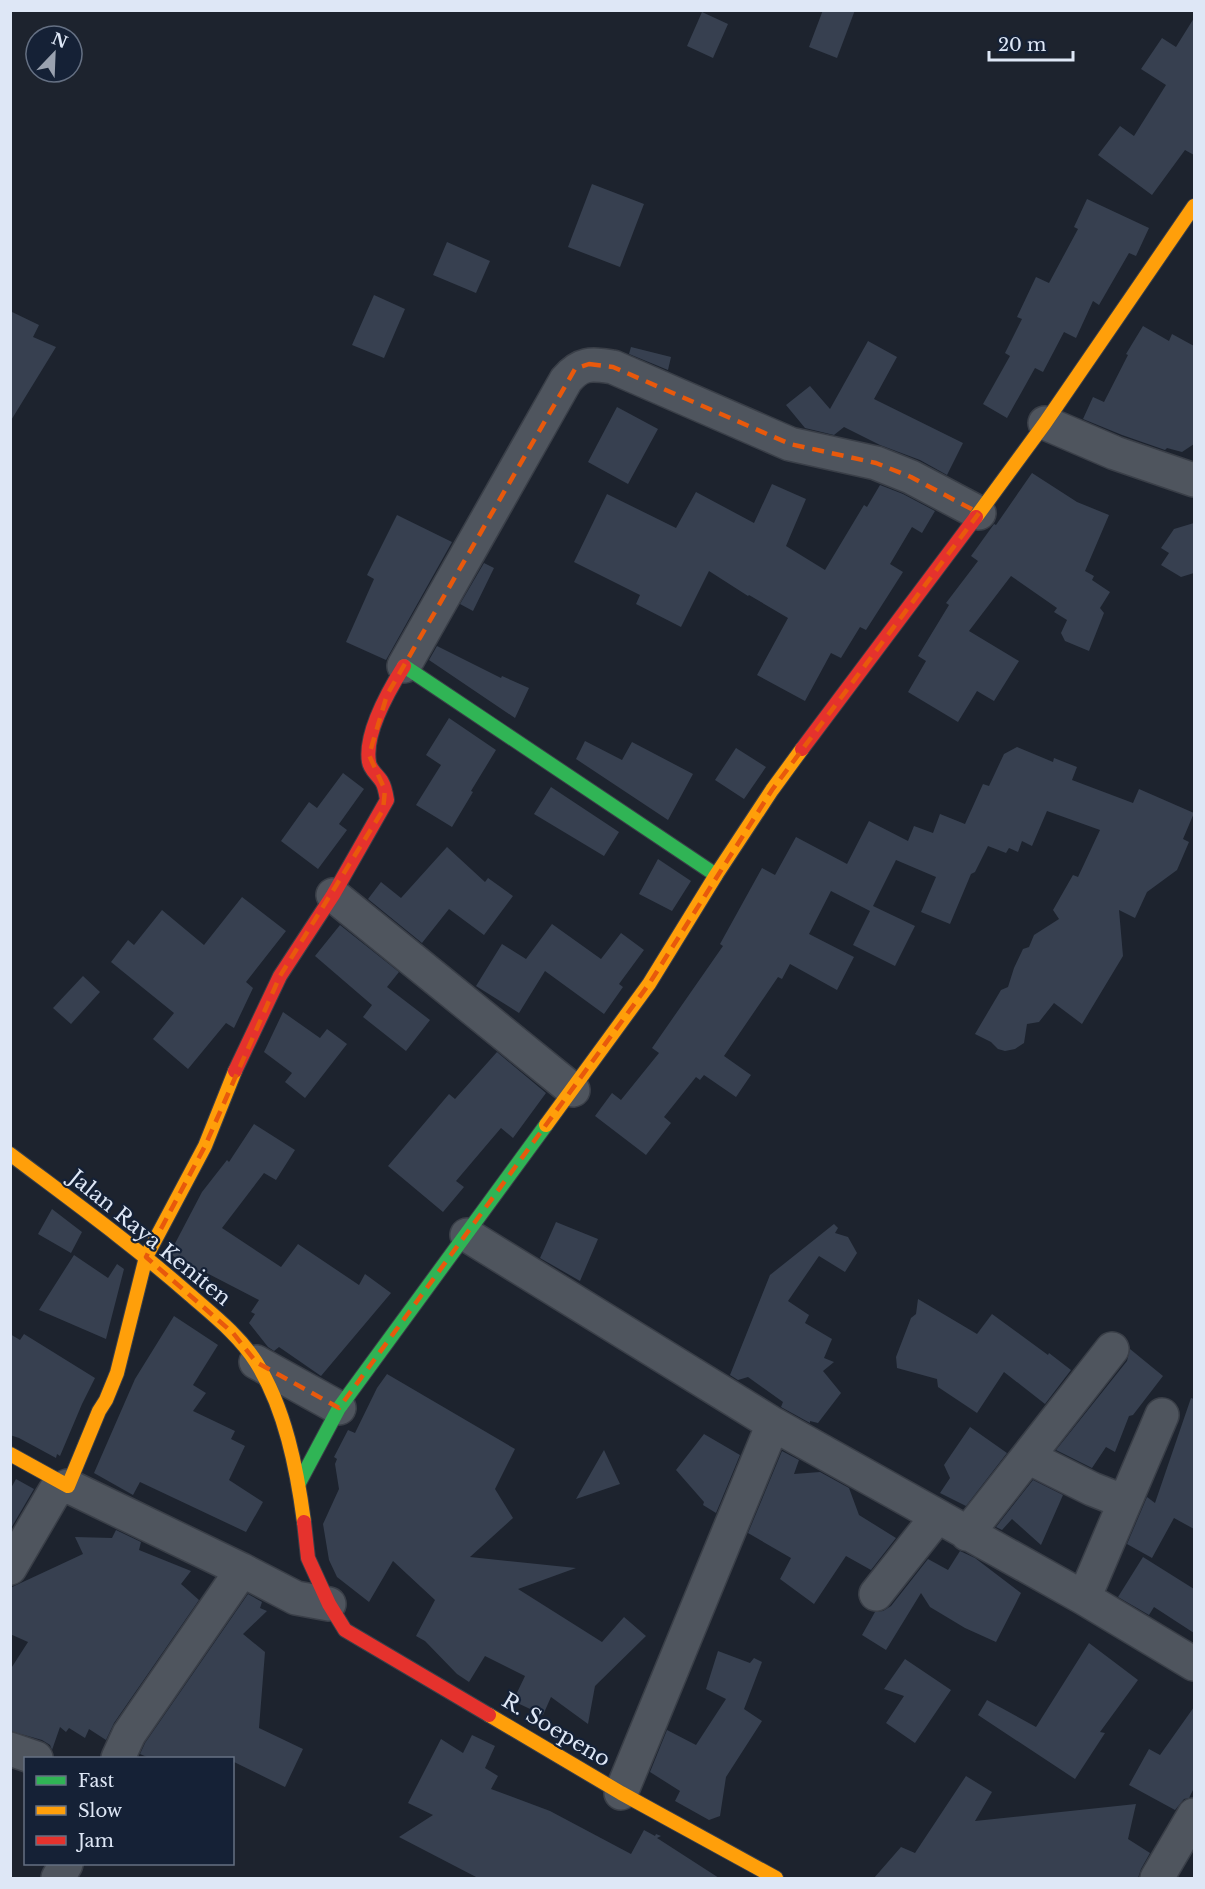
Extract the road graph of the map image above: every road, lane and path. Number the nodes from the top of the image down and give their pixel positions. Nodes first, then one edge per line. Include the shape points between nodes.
1 (1194, 206) edge
2 (1045, 423) junction
3 (1194, 480) edge
4 (979, 513) junction
5 (404, 666) junction
6 (716, 875) junction
7 (333, 895) junction
8 (573, 1090) junction
9 (10, 1154) edge
10 (467, 1235) junction
11 (147, 1257) junction
12 (1112, 1349) dead end
13 (256, 1362) junction
14 (339, 1408) junction
15 (1162, 1415) dead end
16 (773, 1424) junction
17 (10, 1454) edge
18 (1028, 1457) junction
19 (299, 1483) junction
20 (68, 1486) junction
21 (1125, 1502) junction
22 (938, 1517) junction
23 (967, 1534) junction
24 (10, 1568) edge
25 (242, 1570) junction
26 (876, 1594) dead end
27 (1084, 1598) junction
28 (329, 1604) junction
29 (1194, 1664) edge
30 (10, 1749) edge
31 (33, 1757) edge
32 (118, 1757) edge
33 (621, 1793) junction
34 (1194, 1815) edge
35 (776, 1878) edge
36 (1157, 1878) edge

1 - 2 street
2 - 3 street via 1115,453
2 - 4 street
4 - 5 street via 876,463 790,444 612,367 589,364 574,369 566,380
4 - 6 street via 772,790
5 - 6 street
5 - 7 street via 387,695 371,737 370,765 381,780 387,800
6 - 8 street via 650,984
7 - 8 street
7 - 11 street via 280,976 205,1146
8 - 10 street
9 - 11 street, Jalan Raya Keniten
10 - 14 street
10 - 16 street
11 - 13 street, Jalan Raya Keniten via 233,1333
11 - 20 street via 117,1373
12 - 18 street
13 - 14 street
13 - 19 street, Jalan Raya Keniten via 279,1409
14 - 19 street
15 - 21 street
16 - 22 street
16 - 33 street
17 - 20 street
18 - 21 street
18 - 23 street
19 - 28 street, R. Soepeno via 308,1558
20 - 24 street via 55,1491
20 - 25 street
21 - 27 street
22 - 23 street
22 - 26 street
23 - 27 street
25 - 28 street via 296,1599
25 - 32 street via 129,1734
27 - 29 street
28 - 33 street, R. Soepeno via 345,1630
30 - 31 street
33 - 35 street, R. Soepeno
34 - 36 street

